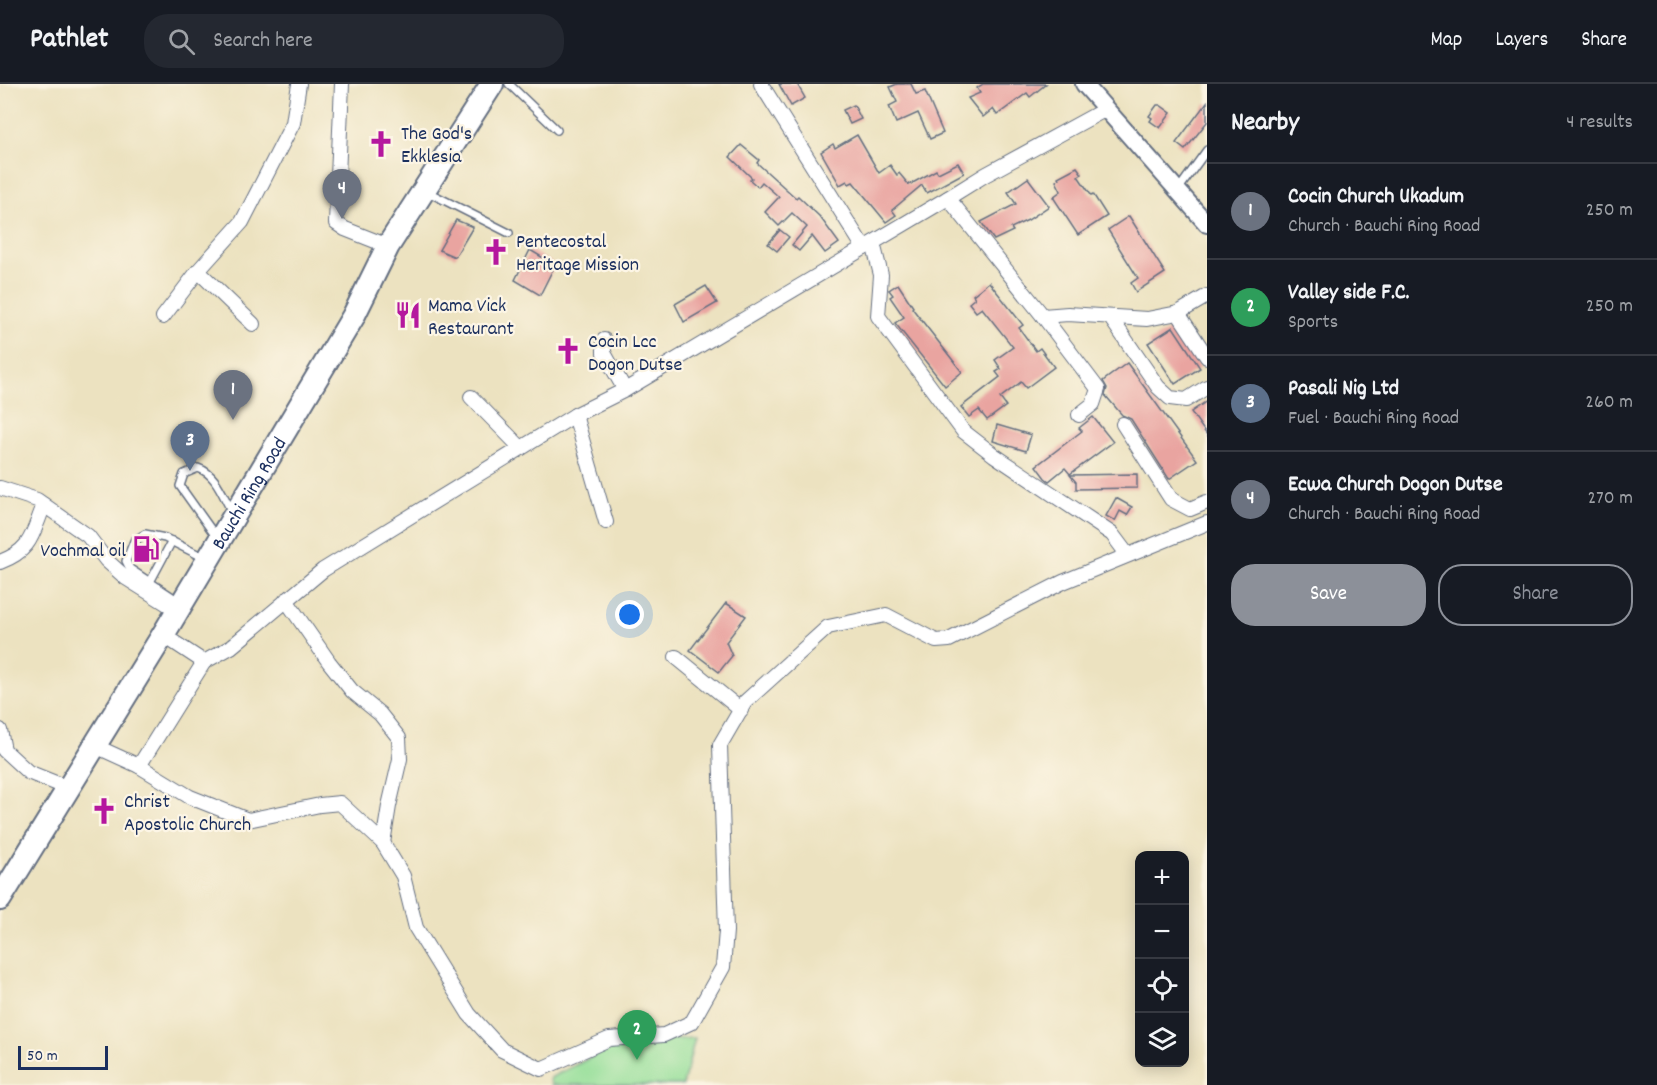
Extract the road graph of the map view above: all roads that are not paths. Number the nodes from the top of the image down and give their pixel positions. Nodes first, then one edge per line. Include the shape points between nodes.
1 (299, 84) edge
2 (342, 84) edge
3 (492, 84) edge
4 (509, 84) edge
5 (761, 84) edge
6 (1084, 84) edge
7 (1106, 109) junction
8 (557, 130) dead end
9 (1207, 150) edge
10 (424, 190) junction
11 (1178, 190) junction
12 (948, 198) junction
13 (1207, 224) edge
14 (509, 233) dead end
15 (388, 246) junction
16 (869, 246) junction
17 (198, 271) junction
18 (1207, 296) edge
19 (1178, 313) junction
20 (1043, 316) junction
21 (163, 317) dead end
22 (1110, 317) junction
23 (253, 324) dead end
24 (604, 340) dead end
25 (1207, 357) edge
26 (1207, 387) edge
27 (626, 390) junction
28 (471, 397) dead end
29 (575, 415) junction
30 (1079, 415) dead end
31 (1122, 424) dead end
32 (521, 448) junction
33 (0, 488) edge
34 (1207, 502) edge
35 (44, 505) junction
36 (234, 515) junction
37 (606, 522) dead end
38 (1207, 523) edge
39 (172, 541) junction
40 (213, 550) junction
41 (1127, 554) junction
42 (0, 562) edge
43 (150, 582) junction
44 (286, 600) junction
45 (179, 607) junction
46 (163, 635) junction
47 (676, 657) dead end
48 (204, 662) junction
49 (741, 710) junction
50 (0, 730) edge
51 (93, 745) junction
52 (139, 766) junction
53 (68, 788) junction
54 (383, 843) junction
55 (0, 899) edge

1 - 17 street via 293,123 242,222
2 - 15 street via 336,223
3 - 10 main road, Bauchi Ring Road
4 - 8 lane
5 - 16 street
6 - 7 street
7 - 11 street
7 - 12 street
9 - 11 lane
10 - 14 lane
10 - 15 main road, Bauchi Ring Road
11 - 13 street
12 - 16 street
12 - 20 street
15 - 36 main road, Bauchi Ring Road via 353,317
16 - 27 street
16 - 41 street via 881,275 878,316 963,431 1112,534
17 - 21 street
17 - 23 street
18 - 19 street
19 - 22 street via 1147,319
19 - 25 street
20 - 22 street
20 - 30 street via 1098,388 1094,404
22 - 26 street via 1158,387 1170,398 1186,400
24 - 27 street via 604,353
27 - 29 street
28 - 32 street
29 - 32 street
29 - 37 street
31 - 34 street via 1171,499 1190,509
32 - 44 street via 323,570
33 - 35 street
35 - 42 street via 28,544 20,554
35 - 45 street via 88,536 126,578
36 - 40 main road, Bauchi Ring Road
36 - 40 lane via 207,471 198,468 184,474 180,486
38 - 41 street
39 - 40 lane
39 - 43 lane
39 - 43 lane via 145,534 134,541 126,561 130,569
40 - 45 main road, Bauchi Ring Road
41 - 49 street via 949,640 936,641 886,615 828,627 745,702
43 - 45 lane
44 - 48 street via 231,647
44 - 54 street via 328,662 399,738 400,759
45 - 46 main road, Bauchi Ring Road
46 - 48 street
46 - 51 main road, Bauchi Ring Road
47 - 49 street
48 - 52 street
49 - 54 street via 720,746 726,930 723,967 692,1022 664,1035 609,1039 540,1070 502,1050 469,1014 416,928 403,876
50 - 53 street via 4,750 28,772
51 - 52 street
51 - 53 main road, Bauchi Ring Road
52 - 54 street via 190,797 248,820 340,803
53 - 55 main road, Bauchi Ring Road

